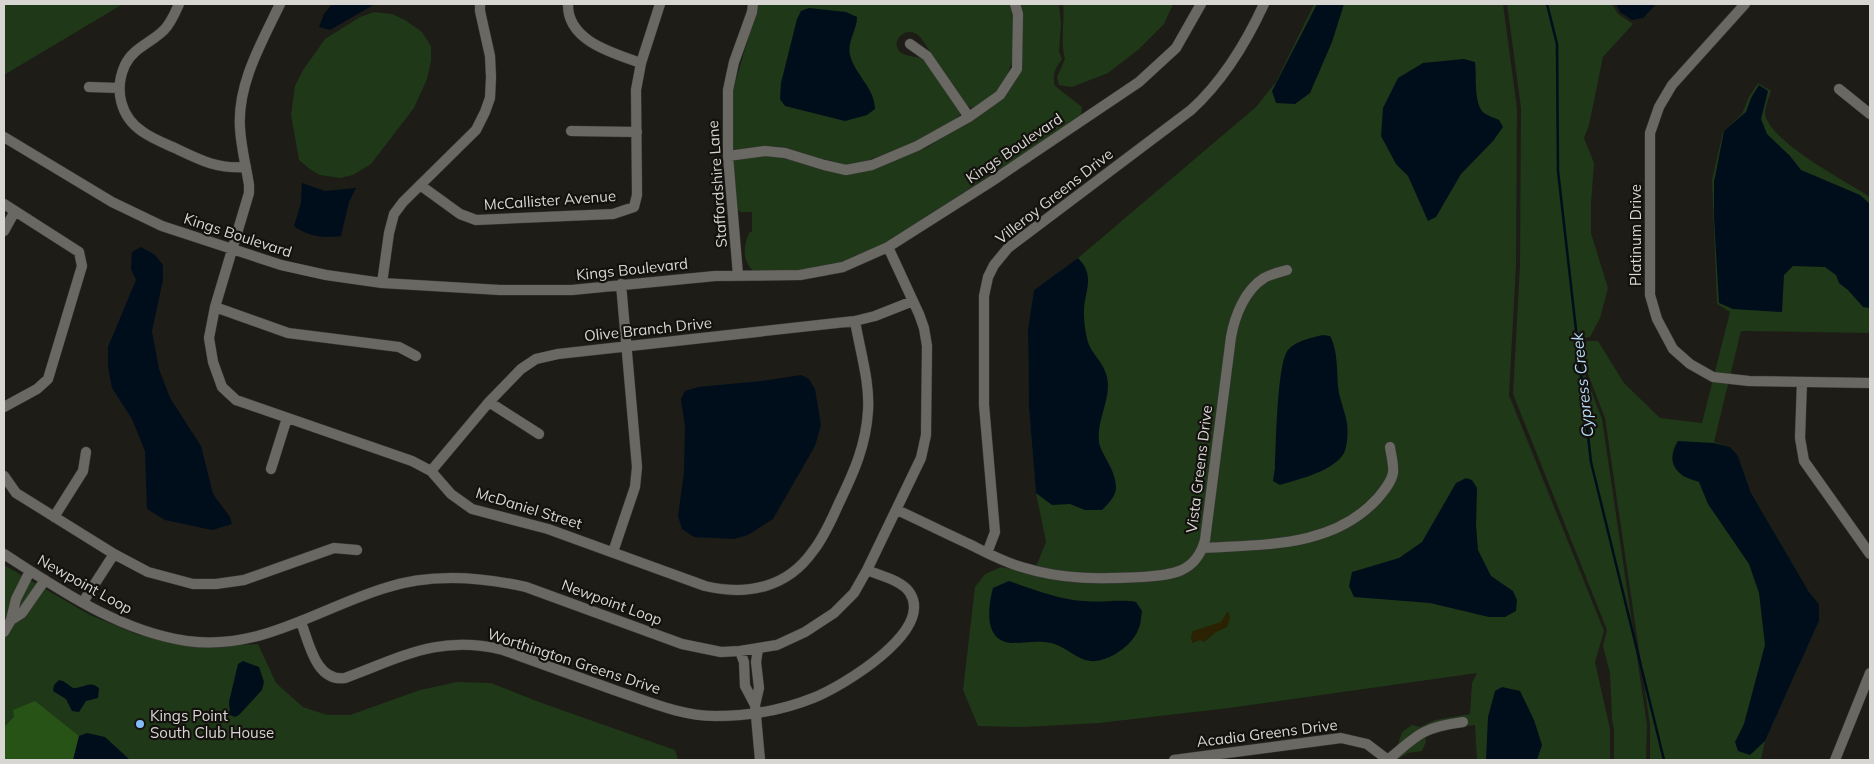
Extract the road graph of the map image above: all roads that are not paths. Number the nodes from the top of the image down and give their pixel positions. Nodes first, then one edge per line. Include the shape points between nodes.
1 (179, 4) edge
2 (280, 4) edge
3 (480, 4) edge
4 (568, 4) edge
5 (660, 4) edge
6 (753, 4) edge
7 (1015, 4) edge
8 (1201, 4) edge
9 (1264, 4) edge
10 (1746, 4) edge
11 (910, 44) dead end
12 (641, 64) junction
13 (90, 87) dead end
14 (119, 88) junction
15 (1839, 89) dead end
16 (1870, 114) edge
17 (969, 117) junction
18 (571, 131) dead end
19 (637, 132) junction
20 (4, 137) edge
21 (728, 156) junction
22 (246, 167) junction
23 (420, 185) junction
24 (4, 204) edge
25 (16, 211) junction
26 (4, 231) edge
27 (888, 247) junction
28 (233, 251) junction
29 (1287, 270) dead end
30 (738, 275) junction
31 (382, 283) junction
32 (621, 284) junction
33 (913, 300) junction
34 (215, 307) junction
35 (855, 322) junction
36 (626, 346) junction
37 (416, 356) dead end
38 (1802, 382) junction
39 (1870, 383) edge
40 (489, 402) junction
41 (4, 407) edge
42 (287, 418) junction
43 (539, 434) dead end
44 (1390, 447) dead end
45 (86, 452) dead end
46 (270, 469) dead end
47 (431, 471) junction
48 (4, 476) edge
49 (897, 510) junction
50 (54, 517) junction
51 (1203, 548) junction
52 (357, 550) dead end
53 (613, 552) junction
54 (987, 553) junction
55 (4, 554) edge
56 (114, 554) junction
57 (1870, 554) edge
58 (867, 570) junction
59 (30, 571) junction
60 (45, 580) junction
61 (83, 602) junction
62 (11, 620) junction
63 (301, 622) junction
64 (4, 632) edge
65 (758, 649) junction
66 (740, 651) junction
67 (1870, 673) edge
68 (755, 709) junction
69 (1463, 722) dead end
70 (760, 760) edge
71 (1174, 760) edge
72 (1388, 760) edge
73 (1835, 760) edge

1 - 14 street via 166,28 130,56
2 - 22 street, McDaniel Street via 242,95 240,128
3 - 23 street via 490,56 490,98 476,130
4 - 12 street via 568,14 578,31 600,48
5 - 12 street, McCallister Avenue
6 - 21 street, Staffordshire Lane via 728,90
7 - 17 street via 1018,14 1017,69 1000,95
8 - 27 street, Kings Boulevard via 1176,48 1139,82
9 - 54 street, Villeroy Greens Drive via 1228,69 1198,104 1008,248 994,265 983,305 984,405 994,532
10 - 38 street, Platinum Drive via 1672,85 1659,107 1650,133 1650,295 1657,319 1673,349 1690,364 1713,376 1749,381
11 - 17 street via 927,56
12 - 19 street, McCallister Avenue via 636,90
13 - 14 street
14 - 22 street via 126,114 132,124 144,133 215,165
15 - 16 street
17 - 21 street via 915,147 872,165 846,170 785,153 765,151
18 - 19 street
19 - 23 street, McCallister Avenue via 637,195 634,207 613,214 476,220 460,214
20 - 28 street, Kings Boulevard via 112,202 162,226
21 - 30 street, Staffordshire Lane
22 - 28 street, McDaniel Street via 249,193
23 - 31 street via 394,214
24 - 25 street
25 - 26 street
25 - 41 street via 78,252 82,266 48,379 37,389
27 - 30 street, Kings Boulevard via 828,271 800,275
27 - 33 street, Newpoint Loop
28 - 31 street, Kings Boulevard via 326,275
28 - 34 street, McDaniel Street
29 - 51 street, Vista Greens Drive via 1260,282 1245,299 1235,318
30 - 32 street, Kings Boulevard
31 - 32 street, Kings Boulevard via 500,290 572,290
32 - 36 street
33 - 35 street, Olive Branch Drive
33 - 49 street, Newpoint Loop via 924,328 926,346 926,435 921,458
34 - 37 street via 288,333 399,347
34 - 42 street, McDaniel Street via 209,338 222,387 236,400
35 - 36 street, Olive Branch Drive
35 - 53 street, McDaniel Street via 868,395 864,440 856,467 823,535 801,566 761,588 728,590 705,586
36 - 40 street, Olive Branch Drive via 536,359 521,369
36 - 53 street via 637,467 635,487
38 - 39 street, Platinum Drive
38 - 57 street via 1800,438 1804,461
40 - 43 street
40 - 47 street, Olive Branch Drive
42 - 46 street
42 - 47 street, McDaniel Street via 412,461
44 - 51 street via 1391,481 1372,504 1344,525 1304,540
45 - 50 street via 83,471
47 - 53 street, McDaniel Street via 450,494 472,509 548,529
48 - 50 street via 16,493
49 - 54 street, Vista Greens Drive
49 - 58 street, Newpoint Loop
50 - 56 street
51 - 54 street, Vista Greens Drive via 1191,564 1173,574 1107,579 1049,574 1007,563
52 - 56 street via 334,548 244,580 216,584 193,584 148,572
55 - 59 street, Newpoint Loop
56 - 61 street
58 - 65 street, Newpoint Loop via 854,593 834,613 805,632 777,645
58 - 68 street, Worthington Greens Drive via 898,583 910,592 914,611 907,627 878,659 840,684 804,701
59 - 60 street, Newpoint Loop
59 - 62 street via 16,599
60 - 61 street, Newpoint Loop
60 - 62 street via 22,613
61 - 63 street, Newpoint Loop via 126,625 188,641 242,640
62 - 64 street
63 - 66 street, Newpoint Loop via 387,587 446,578 474,579 526,587 682,644 721,652
63 - 68 street, Worthington Greens Drive via 319,667 336,678 345,678 424,648 477,644 675,710 705,716
65 - 66 street, Newpoint Loop
65 - 68 street via 759,688
66 - 68 street via 745,686
67 - 73 street
68 - 70 street
69 - 72 street via 1423,731
71 - 72 street, Acadia Greens Drive via 1341,738 1366,744

